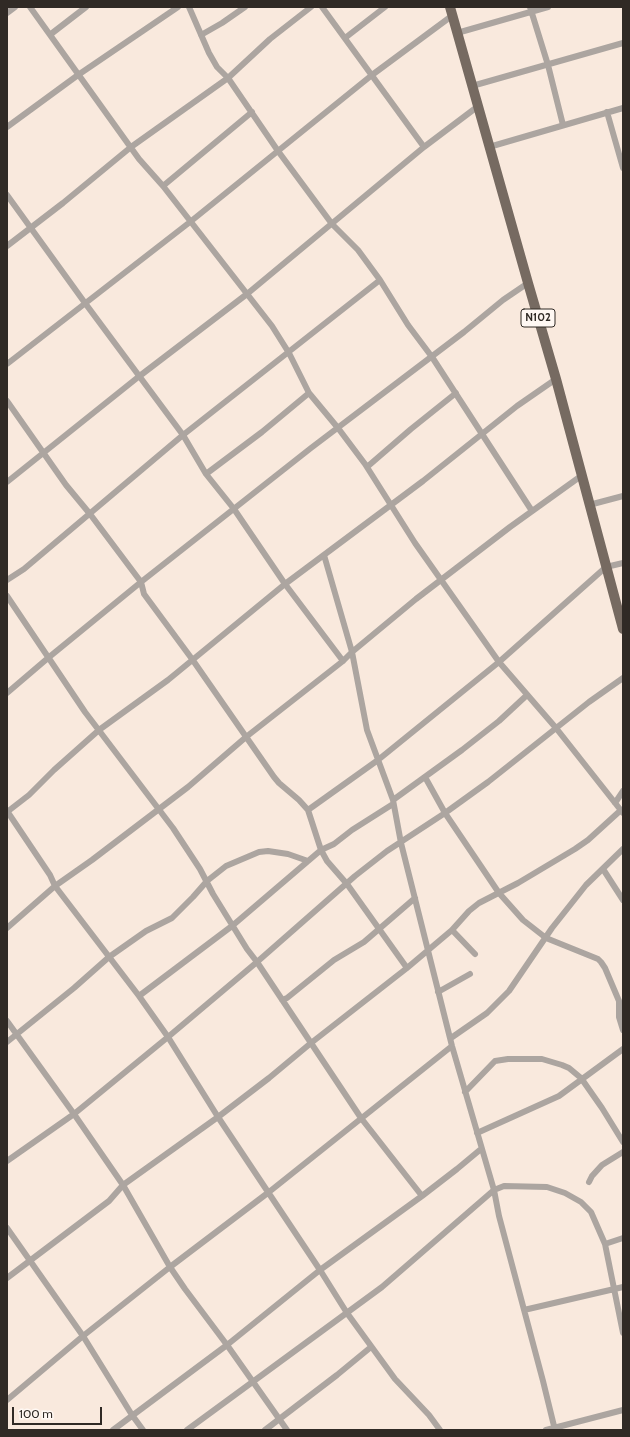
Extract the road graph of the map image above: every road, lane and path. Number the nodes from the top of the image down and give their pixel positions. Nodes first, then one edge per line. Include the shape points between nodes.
1 (15, 7) edge
2 (30, 7) edge
3 (86, 7) edge
4 (178, 7) edge
5 (188, 7) edge
6 (245, 7) edge
7 (311, 7) edge
8 (322, 7) edge
9 (385, 7) edge
10 (548, 7) edge
11 (531, 9) edge
12 (452, 11) edge
13 (7, 13) edge
14 (457, 33) junction
15 (51, 34) junction
16 (201, 35) junction
17 (345, 38) junction
18 (623, 43) edge
19 (548, 65) junction
20 (78, 75) junction
21 (372, 75) junction
22 (228, 78) junction
23 (472, 86) junction
24 (477, 107) junction
25 (623, 108) edge
26 (252, 112) junction
27 (608, 112) junction
28 (563, 125) junction
29 (7, 127) edge
30 (130, 147) junction
31 (424, 147) junction
32 (489, 147) junction
33 (278, 151) junction
34 (623, 168) edge
35 (162, 186) junction
36 (7, 194) edge
37 (190, 222) junction
38 (332, 224) junction
39 (31, 229) junction
40 (7, 246) edge
41 (380, 280) junction
42 (528, 283) junction
43 (247, 294) junction
44 (85, 303) junction
45 (289, 353) junction
46 (432, 357) junction
47 (7, 364) edge
48 (140, 375) junction
49 (556, 379) junction
50 (309, 393) junction
51 (456, 393) junction
52 (7, 402) edge
53 (338, 428) junction
54 (482, 434) junction
55 (183, 435) junction
56 (42, 453) junction
57 (367, 468) junction
58 (206, 474) junction
59 (581, 476) junction
60 (7, 482) edge
61 (623, 496) edge
62 (391, 504) junction
63 (589, 505) junction
64 (234, 509) junction
65 (532, 511) junction
66 (90, 514) junction
67 (324, 555) junction
68 (623, 563) edge
69 (606, 567) junction
70 (7, 580) edge
71 (441, 580) junction
72 (141, 582) junction
73 (285, 584) junction
74 (7, 596) edge
75 (623, 629) edge
76 (352, 652) junction
77 (48, 658) junction
78 (192, 660) junction
79 (343, 661) junction
80 (499, 662) junction
81 (623, 678) edge
82 (7, 693) edge
83 (527, 695) junction
84 (556, 728) junction
85 (99, 730) junction
86 (246, 737) junction
87 (378, 760) junction
88 (425, 777) junction
89 (623, 791) edge
90 (393, 802) junction
91 (615, 803) junction
92 (158, 809) junction
93 (308, 810) junction
94 (622, 811) edge
95 (7, 812) edge
96 (445, 813) junction
97 (401, 843) junction
98 (623, 849) edge
99 (321, 850) junction
100 (308, 861) junction
101 (603, 869) junction
102 (207, 881) junction
103 (347, 884) junction
104 (55, 886) junction
105 (499, 893) junction
106 (414, 898) junction
107 (623, 900) edge
108 (232, 926) junction
109 (7, 928) edge
110 (380, 929) junction
111 (452, 930) junction
112 (546, 938) junction
113 (428, 950) junction
114 (475, 954) dead end
115 (109, 957) junction
116 (257, 962) junction
117 (407, 968) junction
118 (470, 974) dead end
119 (438, 992) junction
120 (139, 996) junction
121 (282, 1000) junction
122 (7, 1022) edge
123 (623, 1030) edge
124 (17, 1036) junction
125 (168, 1037) junction
126 (451, 1038) junction
127 (7, 1042) edge
128 (311, 1043) junction
129 (452, 1046) junction
130 (623, 1049) edge
131 (581, 1078) junction
132 (465, 1092) junction
133 (74, 1114) junction
134 (218, 1117) junction
135 (361, 1118) junction
136 (477, 1134) junction
137 (623, 1142) edge
138 (481, 1149) junction
139 (623, 1152) edge
140 (7, 1162) edge
141 (589, 1182) dead end
142 (123, 1185) junction
143 (494, 1190) junction
144 (269, 1192) junction
145 (422, 1196) junction
146 (7, 1228) edge
147 (623, 1238) edge
148 (605, 1244) junction
149 (30, 1262) junction
150 (170, 1266) junction
151 (320, 1270) junction
152 (7, 1278) edge
153 (623, 1287) edge
154 (614, 1290) junction
155 (524, 1310) junction
156 (347, 1313) junction
157 (623, 1333) edge
158 (83, 1336) junction
159 (227, 1345) junction
160 (371, 1347) junction
161 (253, 1382) junction
162 (7, 1400) edge
163 (623, 1410) edge
164 (132, 1415) junction
165 (279, 1419) junction
166 (554, 1429) edge
167 (113, 1430) edge
168 (143, 1430) edge
169 (187, 1430) edge
170 (265, 1430) edge
171 (287, 1430) edge
172 (440, 1430) edge
173 (546, 1430) edge

1 - 13 street
2 - 15 street
3 - 15 street
4 - 20 street
5 - 16 street
6 - 16 street
7 - 22 street via 270,39
8 - 17 street
9 - 17 street
10 - 11 street
11 - 14 street
11 - 19 street
12 - 14 main road, N102
12 - 21 street
14 - 23 main road, N102
15 - 20 street
16 - 22 street via 217,66
17 - 21 street
18 - 19 street
19 - 23 street
19 - 28 street
20 - 29 street
20 - 30 street
21 - 31 street
21 - 33 street
22 - 26 street
22 - 30 street
23 - 24 main road, N102
24 - 31 street
24 - 32 main road, N102
25 - 27 street
26 - 33 street
26 - 35 street
27 - 28 street
27 - 34 street
28 - 32 street
30 - 35 street
30 - 39 street
31 - 38 street
32 - 42 main road, N102
33 - 37 street
33 - 38 street
35 - 37 street
36 - 39 street
37 - 43 street
37 - 44 street
38 - 41 street via 358,250
38 - 43 street
39 - 40 street
39 - 44 street
41 - 45 street
41 - 46 street
42 - 46 street
42 - 49 main road, N102
43 - 45 street
43 - 48 street
44 - 47 street
44 - 48 street
45 - 50 street
45 - 55 street
46 - 51 street
46 - 53 street
48 - 55 street
48 - 56 street
49 - 54 street
49 - 59 main road, N102
50 - 53 street
50 - 58 street
51 - 54 street
51 - 57 street
52 - 56 street
53 - 57 street
53 - 64 street
54 - 62 street
54 - 65 street
55 - 58 street
55 - 66 street
56 - 60 street
56 - 66 street
57 - 62 street
58 - 64 street
59 - 63 main road, N102
59 - 65 street
61 - 63 street
62 - 67 street
62 - 71 street
63 - 69 main road, N102
64 - 72 street
64 - 73 street
65 - 71 street
66 - 70 street
66 - 72 street
67 - 73 street
67 - 76 street
68 - 69 street
69 - 75 main road, N102
69 - 80 street
71 - 76 street
71 - 80 street
72 - 77 street
72 - 78 street via 144,594
73 - 78 street
73 - 79 street
74 - 77 street
76 - 79 street
76 - 87 street via 367,730
77 - 82 street
77 - 85 street
78 - 85 street
78 - 86 street
79 - 86 street
80 - 83 street
80 - 87 street
81 - 84 street
83 - 84 street
83 - 88 street via 499,721
84 - 91 street
84 - 96 street
85 - 92 street
85 - 95 street
86 - 92 street
86 - 93 street via 279,783
87 - 90 street
87 - 93 street
88 - 90 street
88 - 96 street
89 - 91 street
90 - 97 street
90 - 99 street via 334,844
91 - 94 street
92 - 102 street
92 - 104 street
93 - 99 street
94 - 105 street via 575,849
95 - 104 street
96 - 97 street
96 - 105 street
97 - 103 street
97 - 106 street
98 - 101 street
99 - 100 street
99 - 103 street
100 - 102 street via 288,854 260,852 226,866
100 - 108 street
101 - 107 street
101 - 112 street via 586,885
102 - 108 street
102 - 115 street via 172,918 146,931
103 - 110 street
103 - 116 street
104 - 109 street
104 - 115 street
105 - 111 street via 479,903
105 - 112 street via 528,925
106 - 110 street
106 - 113 street
108 - 116 street
108 - 120 street
110 - 117 street
110 - 121 street
111 - 113 street
111 - 114 street
112 - 123 street via 601,962 619,1001
112 - 126 street via 509,992 487,1013
113 - 117 street
113 - 119 street
115 - 120 street
115 - 124 street
116 - 121 street
116 - 125 street
117 - 128 street
118 - 119 street
119 - 126 street
120 - 125 street
121 - 128 street
122 - 124 street
124 - 127 street
124 - 133 street
125 - 133 street
125 - 134 street
126 - 129 street
128 - 134 street
128 - 135 street
129 - 132 street
129 - 135 street
130 - 131 street
131 - 132 street via 569,1068 542,1059 508,1059 493,1062
131 - 136 street via 559,1096
131 - 137 street
132 - 136 street
133 - 140 street
133 - 142 street
134 - 142 street
134 - 144 street
135 - 144 street
135 - 145 street
136 - 138 street
138 - 143 street
138 - 145 street
139 - 141 street via 602,1165
142 - 149 street via 109,1201
142 - 150 street
143 - 148 street via 504,1186 547,1187 565,1193 592,1212
143 - 155 street
143 - 156 street via 382,1287
144 - 150 street
144 - 151 street
145 - 151 street
146 - 149 street
147 - 148 street
148 - 154 street
149 - 152 street
149 - 158 street
150 - 158 street
150 - 159 street
151 - 156 street
151 - 159 street
153 - 154 street
154 - 155 street
154 - 157 street
155 - 166 street
156 - 160 street
156 - 161 street
158 - 162 street
158 - 164 street
159 - 161 street
159 - 164 street
160 - 165 street
160 - 172 street
161 - 165 street
161 - 169 street
163 - 166 street
164 - 167 street
164 - 168 street
165 - 170 street
165 - 171 street
166 - 173 street

